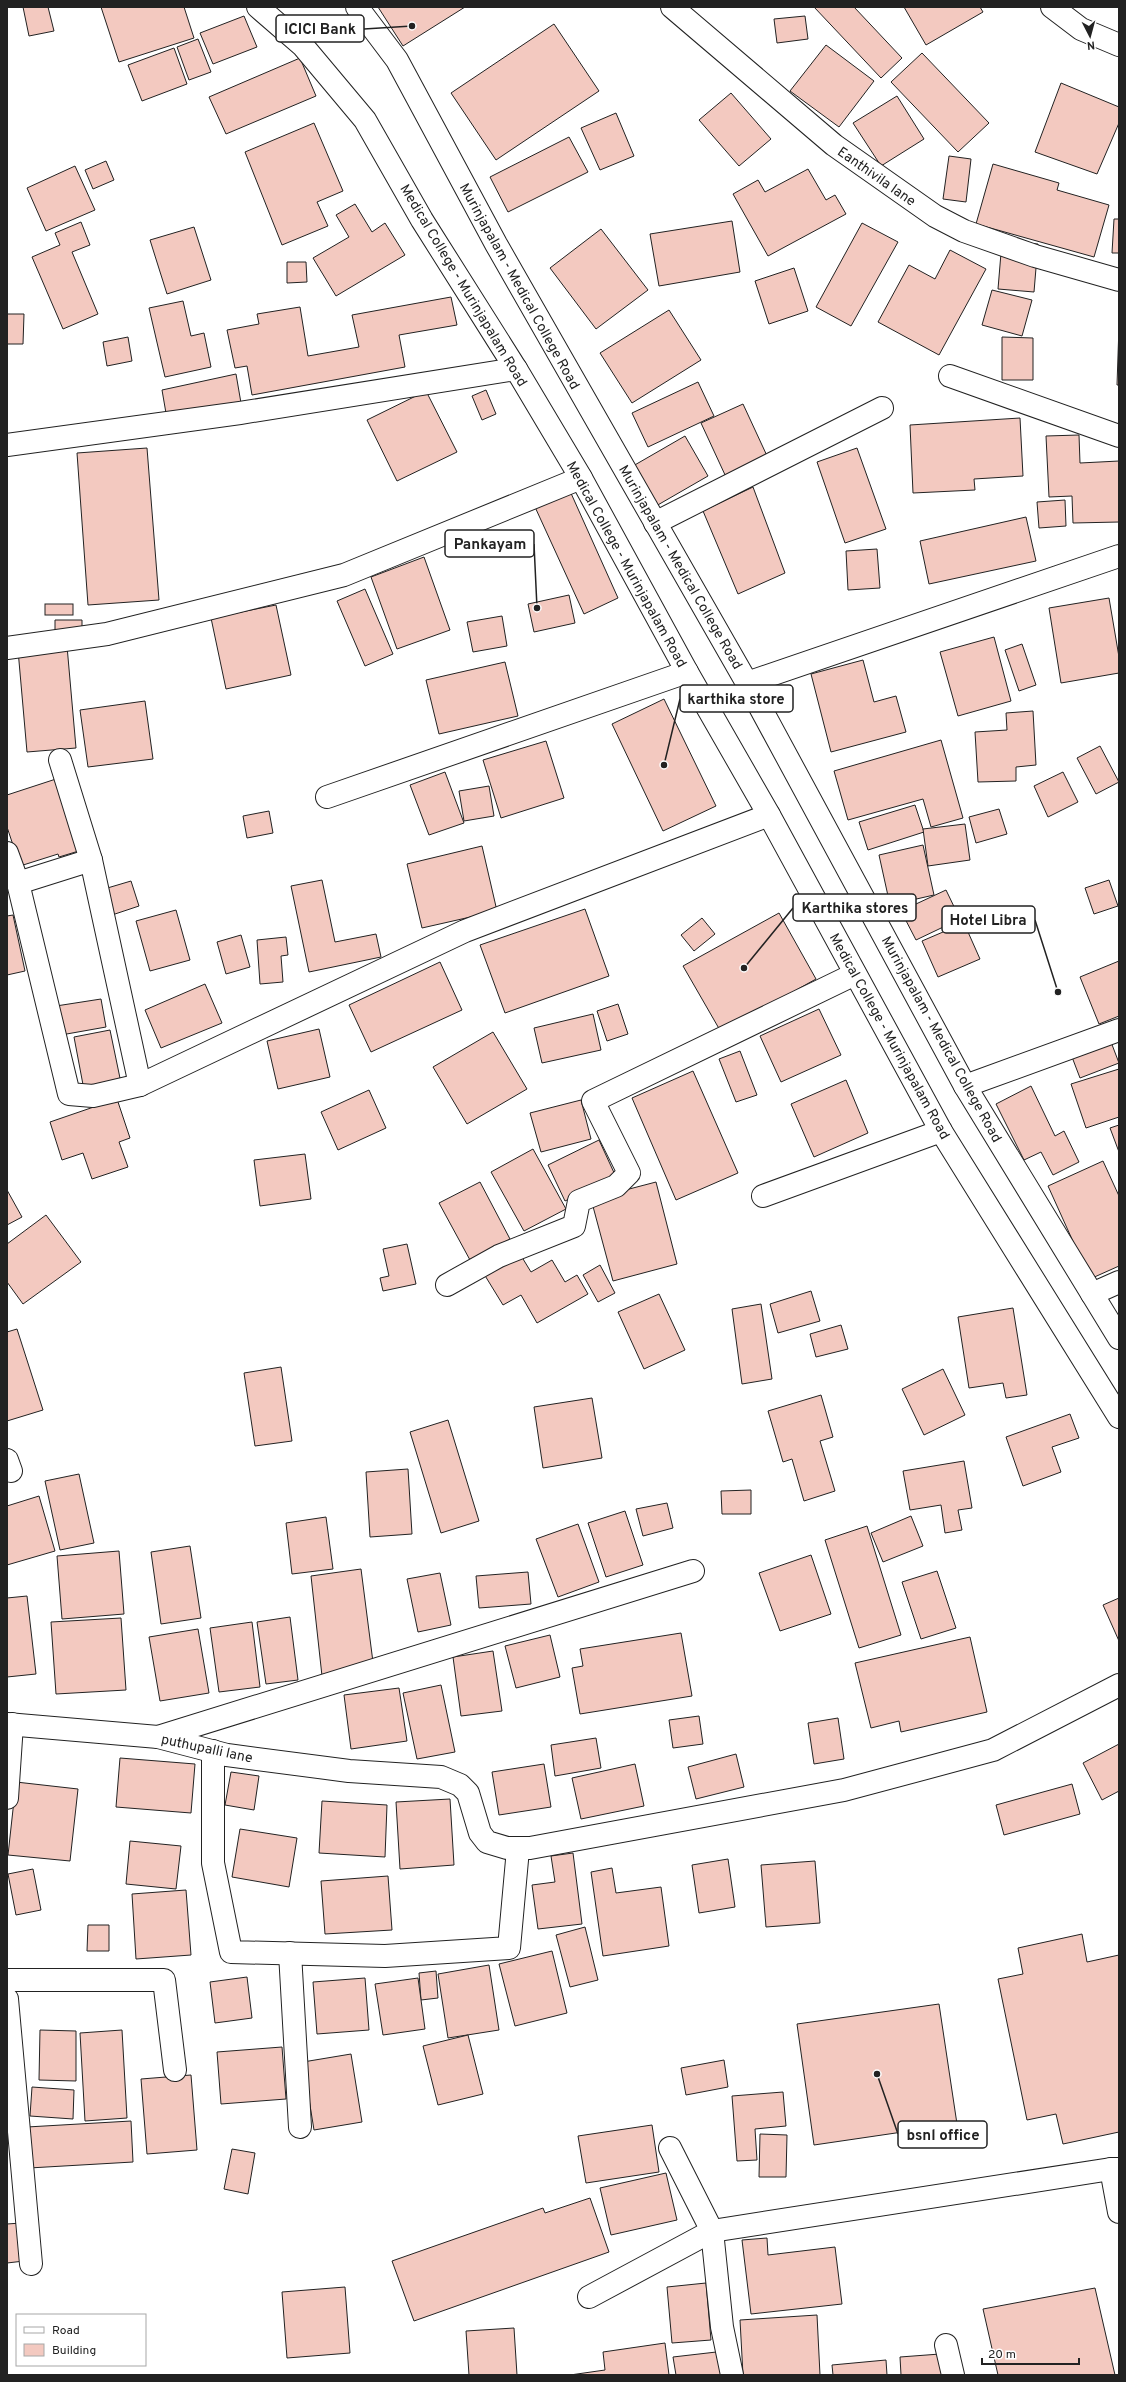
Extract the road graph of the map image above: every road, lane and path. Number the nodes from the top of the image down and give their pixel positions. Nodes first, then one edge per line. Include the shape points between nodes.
1 (258, 7) edge
2 (357, 7) edge
3 (672, 7) edge
4 (1052, 7) edge
5 (1119, 46) edge
6 (1119, 280) edge
7 (516, 369) junction
8 (950, 376) dead end
9 (882, 408) dead end
10 (1119, 436) edge
11 (7, 445) edge
12 (580, 478) junction
13 (655, 523) junction
14 (1119, 556) edge
15 (7, 648) edge
16 (687, 672) junction
17 (748, 683) junction
18 (60, 760) dead end
19 (328, 797) dead end
20 (769, 815) junction
21 (7, 853) edge
22 (91, 860) junction
23 (18, 883) junction
24 (855, 974) junction
25 (1119, 1030) edge
26 (140, 1084) junction
27 (965, 1086) junction
28 (941, 1131) junction
29 (763, 1196) dead end
30 (1119, 1282) edge
31 (448, 1285) dead end
32 (1092, 1294) junction
33 (1119, 1338) edge
34 (1119, 1417) edge
35 (693, 1571) dead end
36 (1119, 1685) edge
37 (9, 1724) edge
38 (158, 1737) junction
39 (213, 1751) junction
40 (7, 1798) edge
41 (518, 1849) junction
42 (290, 1953) junction
43 (7, 1980) edge
44 (7, 1999) edge
45 (175, 2070) dead end
46 (300, 2127) dead end
47 (670, 2148) dead end
48 (1115, 2169) edge
49 (1119, 2212) edge
50 (712, 2231) junction
51 (31, 2264) dead end
52 (589, 2297) dead end
53 (946, 2345) dead end
54 (732, 2375) edge
55 (953, 2375) edge

1 - 7 street, Medical College - Murinjapalam Road via 303,46 365,120 422,220
2 - 13 street, Murinjapalam - Medical College Road via 397,60 496,244
3 - 6 street, Eanthivila lane via 834,145 934,216 964,231 1028,254
4 - 5 street via 1081,29
7 - 11 street via 240,413
7 - 12 street, Medical College - Murinjapalam Road
8 - 10 street
9 - 13 street
12 - 15 street via 344,575 107,634
12 - 16 street, Medical College - Murinjapalam Road
13 - 17 street, Murinjapalam - Medical College Road
14 - 17 street
16 - 19 street
16 - 20 street, Medical College - Murinjapalam Road
17 - 27 street, Murinjapalam - Medical College Road
18 - 22 street
20 - 24 street, Medical College - Murinjapalam Road
20 - 26 street via 465,931
21 - 23 street
22 - 23 street
22 - 26 street
23 - 26 street via 69,1094 93,1096
24 - 28 street, Medical College - Murinjapalam Road
24 - 31 street via 593,1101 629,1173 616,1186 579,1201 574,1226 499,1256
25 - 27 street
27 - 32 street, Murinjapalam - Medical College Road
28 - 29 street
28 - 34 street, Medical College - Murinjapalam Road
30 - 32 street
32 - 33 street, Murinjapalam - Medical College Road
35 - 38 street
36 - 41 street, puthupalli lane via 993,1750 844,1790 547,1846
37 - 38 street, puthupalli lane
37 - 40 street
38 - 39 street, puthupalli lane
39 - 41 street, puthupalli lane via 349,1771 430,1776 452,1781 468,1793 480,1833 487,1842
39 - 42 street via 213,1863 231,1952
41 - 42 street via 508,1948 386,1956
42 - 46 street
43 - 45 street via 164,1980
44 - 51 street
47 - 50 street
48 - 49 street
48 - 50 street
50 - 52 street
50 - 54 street via 722,2327
53 - 55 street

